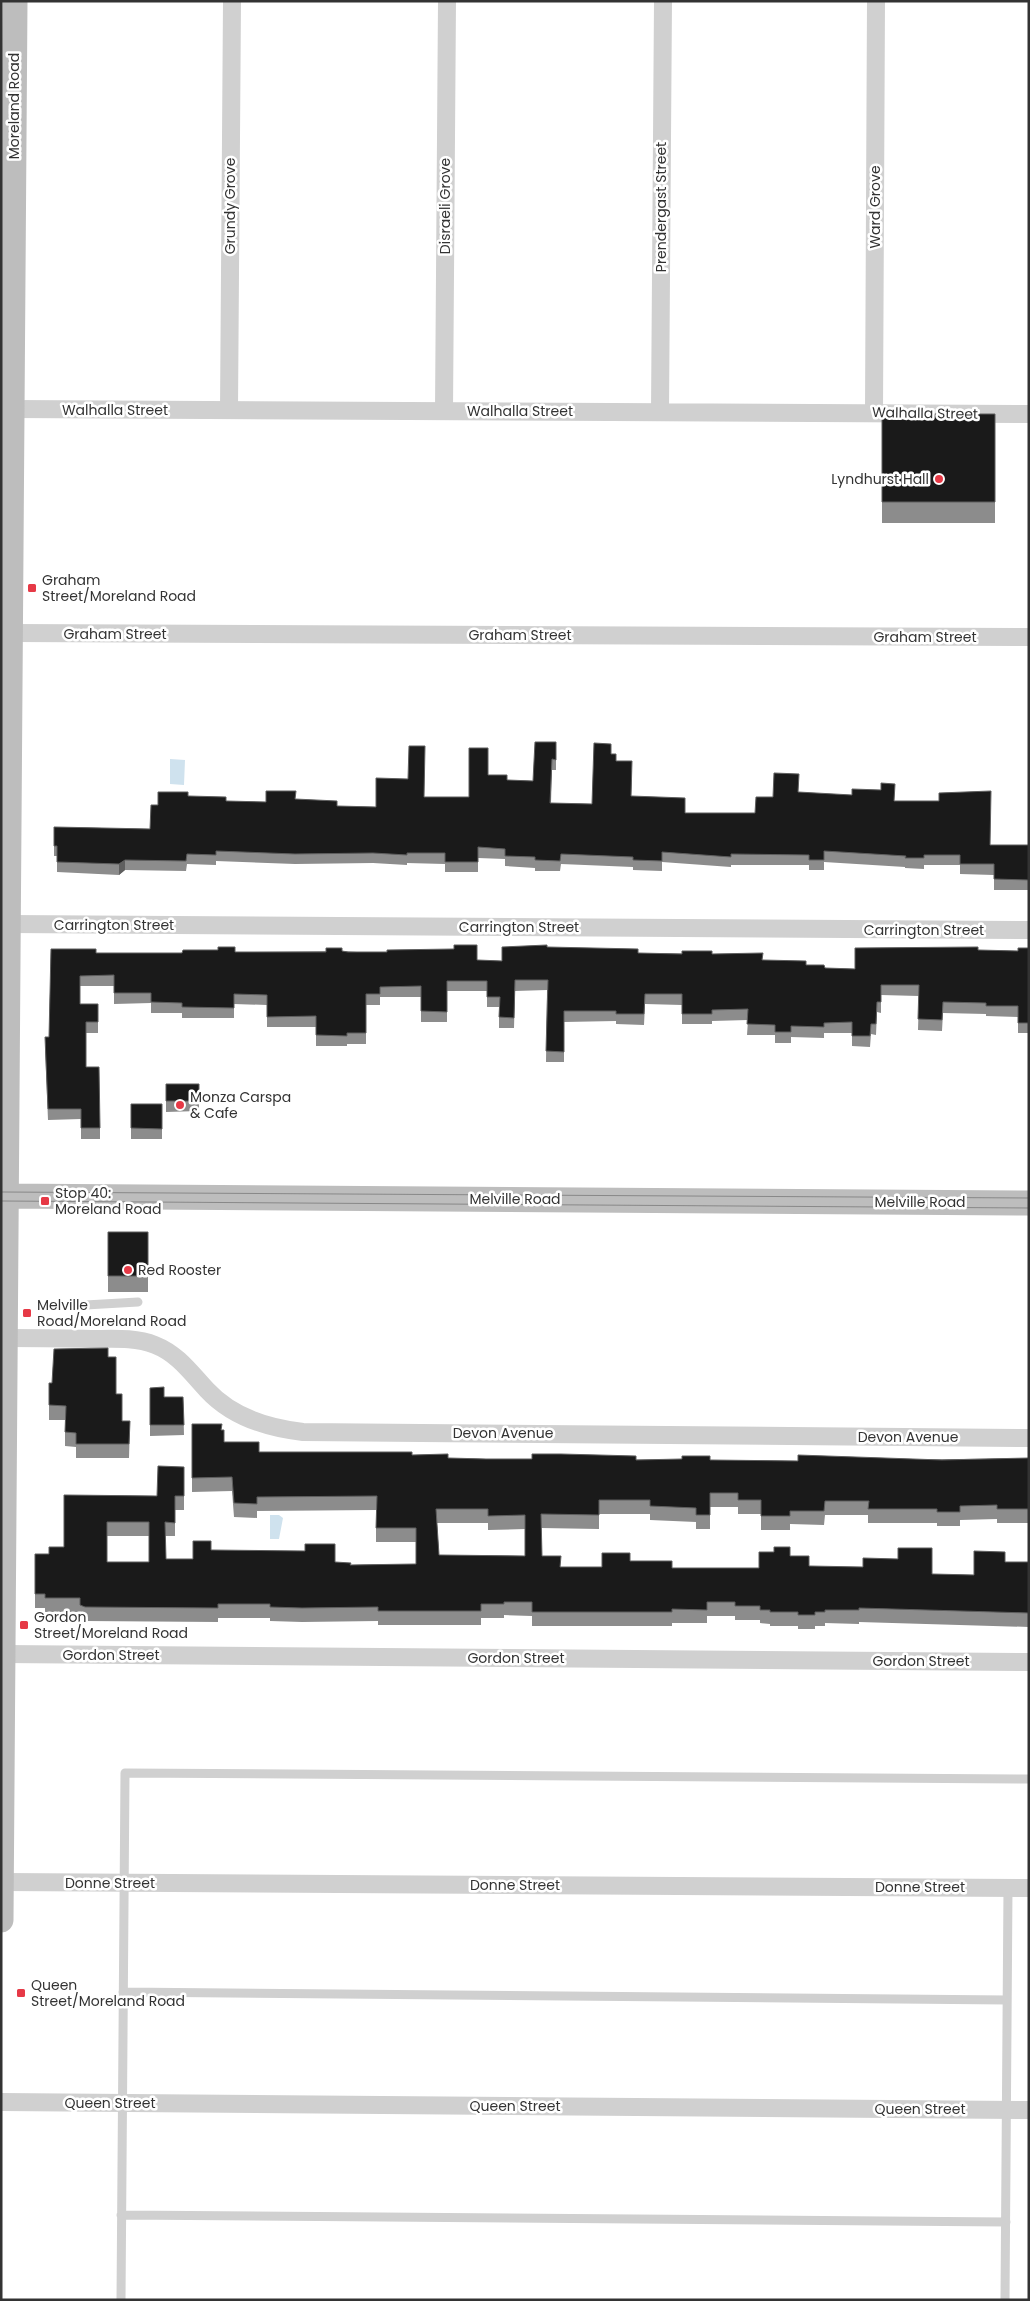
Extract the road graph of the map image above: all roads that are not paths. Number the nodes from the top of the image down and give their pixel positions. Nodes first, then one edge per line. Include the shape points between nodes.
1 (15, 1) edge
2 (232, 1) edge
3 (447, 1) edge
4 (663, 1) edge
5 (876, 1) edge
6 (7, 278) edge
7 (12, 409) junction
8 (229, 410) junction
9 (444, 411) junction
10 (660, 412) junction
11 (874, 413) junction
12 (1029, 414) edge
13 (11, 633) junction
14 (1029, 637) edge
15 (8, 924) junction
16 (1029, 930) edge
17 (4, 1196) edge
18 (1029, 1203) edge
19 (4, 1265) edge
20 (138, 1302) dead end
21 (68, 1306) dead end
22 (7, 1338) junction
23 (1029, 1438) edge
24 (3, 1654) junction
25 (1029, 1662) edge
26 (2, 1727) edge
27 (1029, 1779) edge
28 (2, 1882) edge
29 (125, 1883) junction
30 (1008, 1888) junction
31 (1029, 1888) edge
32 (1, 1920) edge
33 (123, 1992) junction
34 (1007, 2000) junction
35 (1, 2102) edge
36 (123, 2103) junction
37 (1007, 2110) junction
38 (1029, 2110) edge
39 (121, 2214) junction
40 (1006, 2222) junction
41 (121, 2300) edge
42 (1005, 2300) edge

1 - 6 main road, Moreland Road
2 - 8 street, Grundy Grove
3 - 9 street, Disraeli Grove
4 - 10 street, Prendergast Street
5 - 11 street, Ward Grove
6 - 7 main road, Moreland Road
7 - 8 street, Walhalla Street
7 - 13 main road, Moreland Road
8 - 9 street, Walhalla Street
9 - 10 street, Walhalla Street
10 - 11 street, Walhalla Street
11 - 12 street, Walhalla Street
13 - 14 street, Graham Street
13 - 15 main road, Moreland Road
15 - 16 street, Carrington Street
15 - 17 main road, Moreland Road
17 - 18 main road, Melville Road
17 - 19 main road, Moreland Road
19 - 22 main road, Moreland Road
20 - 21 lane
22 - 23 street, Devon Avenue via 127,1339 154,1345 184,1364 216,1400 234,1411 271,1427 303,1432
22 - 24 main road, Moreland Road
24 - 25 street, Gordon Street
24 - 26 main road, Moreland Road
26 - 28 main road, Moreland Road
27 - 29 lane via 125,1773
28 - 29 street, Donne Street
28 - 32 main road, Moreland Road
29 - 30 street, Donne Street
29 - 33 lane
30 - 31 street, Donne Street
30 - 34 lane
33 - 34 lane
33 - 36 lane
34 - 37 lane
35 - 36 street, Queen Street
36 - 37 street, Queen Street
36 - 39 lane
37 - 38 street, Queen Street
37 - 40 lane
39 - 40 lane
39 - 41 lane
40 - 42 lane

